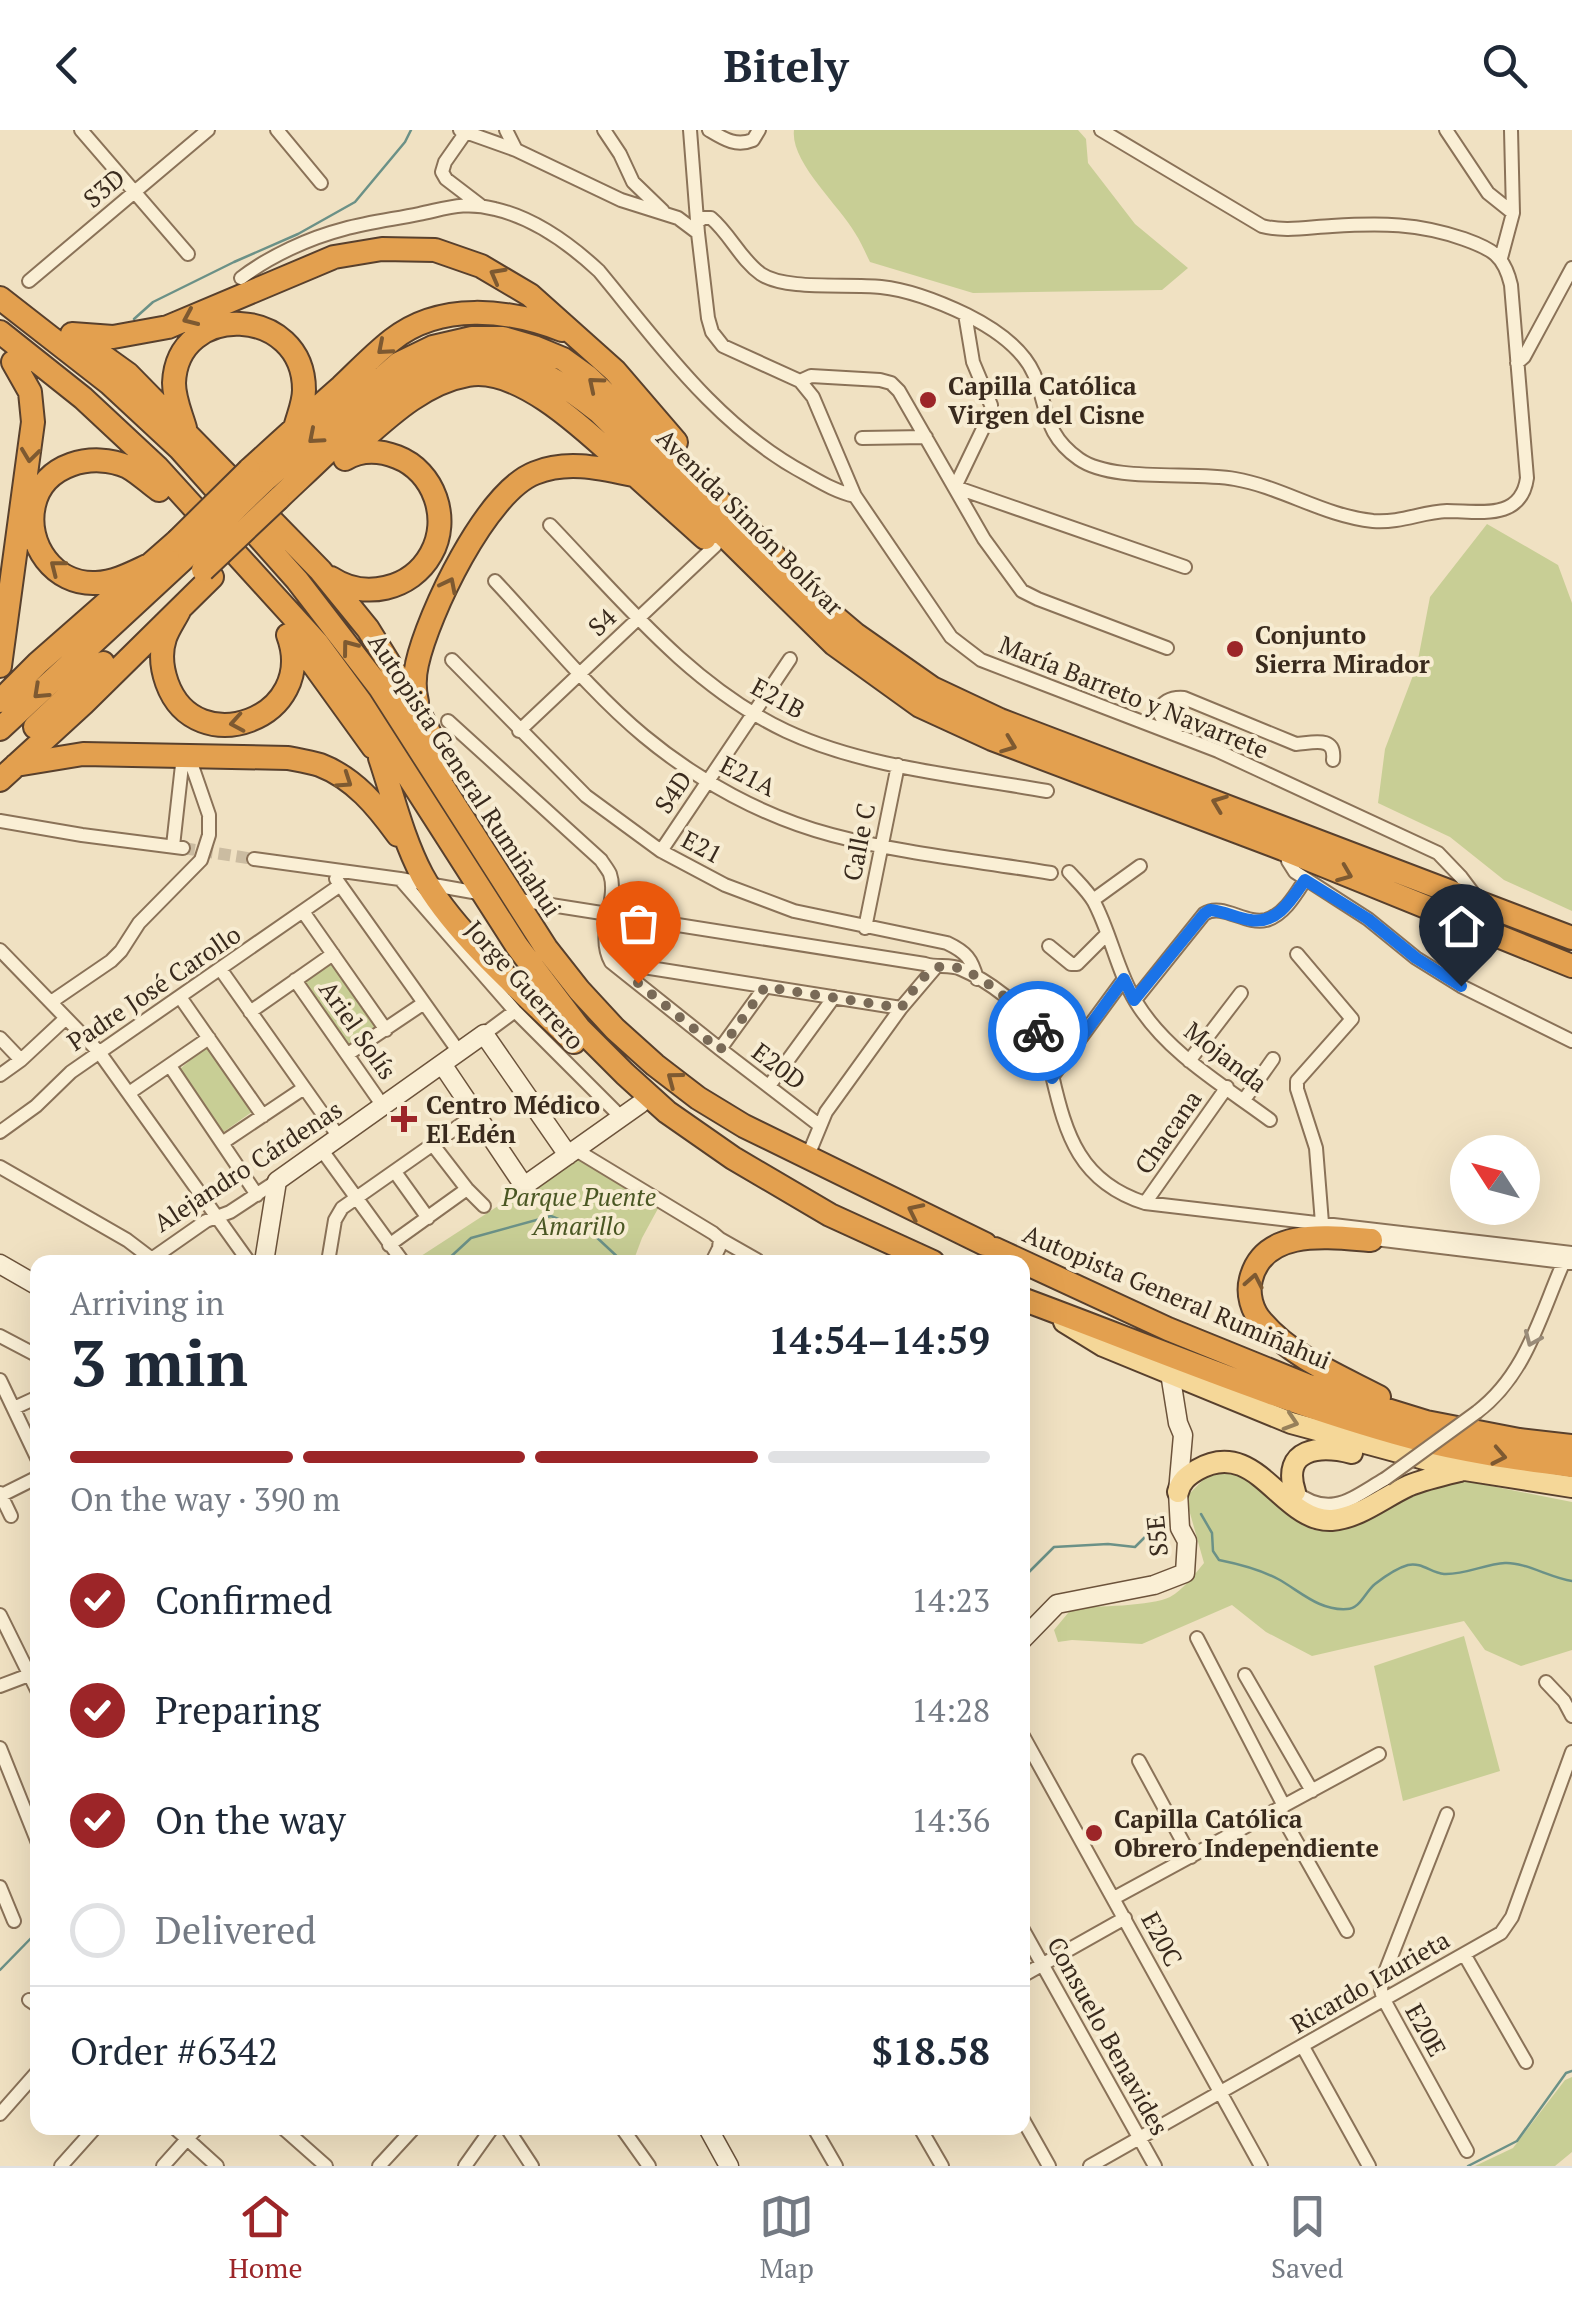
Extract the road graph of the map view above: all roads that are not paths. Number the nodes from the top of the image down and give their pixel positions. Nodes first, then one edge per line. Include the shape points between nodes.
1 (81, 130) edge
2 (208, 130) edge
3 (277, 130) edge
4 (506, 130) edge
5 (604, 130) edge
6 (690, 130) edge
7 (709, 130) edge
8 (759, 130) edge
9 (1102, 130) edge
10 (1446, 130) edge
11 (1512, 130) edge
12 (463, 131) edge
13 (516, 150) junction
14 (320, 183) dead end
15 (134, 192) junction
16 (483, 207) junction
17 (664, 213) junction
18 (1513, 214) junction
19 (698, 228) junction
20 (188, 254) dead end
21 (1501, 258) junction
22 (1572, 268) edge
23 (241, 278) dead end
24 (30, 280) dead end
25 (0, 296) edge
26 (965, 314) junction
27 (0, 332) edge
28 (72, 334) junction
29 (574, 334) junction
30 (7, 356) edge
31 (1517, 362) junction
32 (800, 381) junction
33 (295, 428) junction
34 (186, 432) junction
35 (926, 436) junction
36 (862, 438) dead end
37 (334, 466) junction
38 (635, 476) junction
39 (955, 487) junction
40 (159, 490) junction
41 (269, 490) junction
42 (854, 496) junction
43 (742, 523) junction
44 (550, 525) dead end
45 (715, 546) junction
46 (740, 554) junction
47 (195, 561) junction
48 (147, 566) junction
49 (1185, 566) dead end
50 (320, 570) junction
51 (496, 581) dead end
52 (179, 611) junction
53 (640, 618) junction
54 (283, 622) junction
55 (1167, 648) dead end
56 (790, 659) dead end
57 (452, 660) dead end
58 (0, 666) edge
59 (581, 673) junction
60 (0, 701) edge
61 (418, 710) junction
62 (754, 713) junction
63 (448, 720) dead end
64 (0, 729) edge
65 (519, 731) junction
66 (1218, 751) junction
67 (186, 756) junction
68 (380, 758) junction
69 (1333, 760) dead end
70 (898, 764) junction
71 (5, 768) edge
72 (707, 782) junction
73 (1048, 791) dead end
74 (462, 815) junction
75 (0, 821) edge
76 (438, 826) junction
77 (880, 846) junction
78 (1287, 850) junction
79 (661, 851) junction
80 (411, 852) junction
81 (254, 859) tunnel mouth
82 (1140, 866) dead end
83 (331, 870) junction
84 (1052, 872) dead end
85 (1070, 872) dead end
86 (400, 879) junction
87 (1305, 880) junction
88 (340, 886) junction
89 (1092, 900) junction
90 (1481, 902) junction
91 (304, 912) junction
92 (607, 913) junction
93 (865, 928) junction
94 (1108, 934) junction
95 (1572, 938) edge
96 (1049, 946) dead end
97 (0, 950) edge
98 (332, 954) junction
99 (1298, 954) dead end
100 (611, 962) junction
101 (1572, 966) edge
102 (935, 968) junction
103 (220, 970) junction
104 (977, 979) junction
105 (1124, 979) junction
106 (295, 980) junction
107 (765, 987) junction
108 (1241, 993) dead end
109 (834, 997) junction
110 (180, 998) junction
111 (1134, 1000) junction
112 (51, 1002) junction
113 (424, 1003) junction
114 (901, 1008) junction
115 (514, 1011) junction
116 (250, 1012) junction
117 (66, 1018) junction
118 (386, 1030) junction
119 (484, 1034) junction
120 (0, 1038) edge
121 (210, 1038) junction
122 (1572, 1042) edge
123 (720, 1050) junction
124 (99, 1052) junction
125 (460, 1052) junction
126 (348, 1054) junction
127 (1273, 1059) dead end
128 (22, 1060) junction
129 (1189, 1061) junction
130 (442, 1064) junction
131 (170, 1066) junction
132 (0, 1075) edge
133 (1052, 1078) junction
134 (769, 1086) junction
135 (1227, 1087) junction
136 (304, 1088) junction
137 (129, 1094) junction
138 (1244, 1100) junction
139 (383, 1106) junction
140 (631, 1111) junction
141 (667, 1112) junction
142 (476, 1114) junction
143 (264, 1116) junction
144 (1270, 1120) dead end
145 (819, 1125) junction
146 (0, 1132) edge
147 (338, 1136) junction
148 (222, 1143) junction
149 (432, 1145) junction
150 (321, 1150) junction
151 (572, 1153) junction
152 (807, 1158) junction
153 (0, 1168) edge
154 (395, 1172) junction
155 (845, 1177) junction
156 (276, 1181) junction
157 (467, 1189) junction
158 (257, 1194) junction
159 (356, 1199) junction
160 (1145, 1203) junction
161 (484, 1206) dead end
162 (830, 1216) junction
163 (217, 1218) junction
164 (428, 1218) junction
165 (1322, 1223) junction
166 (1342, 1226) junction
167 (720, 1239) junction
168 (1371, 1240) junction
169 (389, 1245) junction
170 (147, 1255) edge
171 (161, 1255) edge
172 (243, 1255) edge
173 (265, 1255) edge
174 (330, 1255) edge
175 (397, 1255) edge
176 (716, 1255) edge
177 (749, 1255) edge
178 (917, 1255) edge
179 (1009, 1255) edge
180 (1569, 1258) edge
181 (0, 1264) edge
182 (1030, 1265) edge
183 (30, 1281) edge
184 (1030, 1302) edge
185 (1030, 1302) edge
186 (1147, 1319) junction
187 (0, 1336) edge
188 (1136, 1342) junction
189 (30, 1352) edge
190 (1170, 1373) junction
191 (0, 1380) edge
192 (30, 1401) edge
193 (14, 1408) junction
194 (1426, 1422) junction
195 (30, 1443) edge
196 (1572, 1446) edge
197 (1404, 1455) junction
198 (1572, 1466) edge
199 (1465, 1470) junction
200 (30, 1481) edge
201 (1178, 1482) junction
202 (1572, 1488) edge
203 (1294, 1492) junction
204 (0, 1495) edge
205 (11, 1516) dead end
206 (0, 1614) edge
207 (1030, 1632) edge
208 (1197, 1638) dead end
209 (1246, 1674) dead end
210 (29, 1675) joint
211 (1546, 1682) dead end
212 (0, 1686) edge
213 (1572, 1716) edge
214 (0, 1748) edge
215 (1030, 1748) edge
216 (1572, 1752) edge
217 (1379, 1754) dead end
218 (1139, 1761) dead end
219 (1312, 1790) junction
220 (1281, 1807) junction
221 (1447, 1814) dead end
222 (30, 1823) edge
223 (1190, 1857) junction
224 (0, 1886) edge
225 (1114, 1898) junction
226 (1125, 1918) junction
227 (14, 1921) dead end
228 (1347, 1931) dead end
229 (1030, 1943) edge
230 (1464, 1954) junction
231 (1042, 1965) junction
232 (1030, 1972) edge
233 (1383, 1998) junction
234 (1302, 2046) junction
235 (1526, 2062) dead end
236 (30, 2081) edge
237 (1218, 2092) junction
238 (0, 2114) edge
239 (1030, 2132) edge
240 (89, 2135) edge
241 (190, 2135) edge
242 (194, 2135) edge
243 (301, 2135) edge
244 (408, 2135) edge
245 (487, 2135) edge
246 (512, 2135) edge
247 (627, 2135) edge
248 (712, 2135) edge
249 (818, 2135) edge
250 (924, 2135) edge
251 (1139, 2138) junction
252 (1468, 2151) dead end
253 (61, 2166) edge
254 (163, 2166) edge
255 (217, 2166) edge
256 (326, 2166) edge
257 (379, 2166) edge
258 (465, 2166) edge
259 (532, 2166) edge
260 (649, 2166) edge
261 (729, 2166) edge
262 (836, 2166) edge
263 (942, 2166) edge
264 (1049, 2166) edge
265 (1090, 2166) edge
266 (1155, 2166) edge
267 (1261, 2166) edge
268 (1369, 2166) edge

1 - 15 street
2 - 15 street, S3D
3 - 14 street
4 - 13 street
5 - 17 street via 633,182
6 - 19 street
7 - 8 street via 738,144 754,140
9 - 21 street via 1262,226 1412,226
10 - 18 street via 1488,193
11 - 18 street
12 - 13 street
12 - 16 street via 442,172
13 - 17 street
15 - 20 street
15 - 24 street, S3D
16 - 23 street via 449,206 341,229
16 - 42 street via 540,227 581,254 700,394 780,460
17 - 19 street
18 - 21 street
19 - 26 street via 711,218 760,274 778,282 882,287
19 - 32 street via 712,332 722,346
21 - 31 street via 1511,285
22 - 31 street
25 - 28 highway via 16,298
74 -> 25 highway, Autopista General Rumiñahui via 380,688 298,580 180,449
26 - 31 street via 1028,362 1056,439 1080,460 1120,472 1236,479 1375,521 1490,512 1517,502 1527,478
26 - 39 street via 971,355 992,405
27 - 76 highway, Autopista General Rumiñahui via 157,466 278,598 360,701
29 -> 28 highway via 481,266 435,250 382,249 334,257 168,328 113,338
28 - 34 highway via 128,374
29 -> 33 highway via 506,314 430,320 395,338
29 - 43 highway via 656,418
30 - 40 highway
30 -> 58 highway via 30,392 33,422
32 - 35 street via 811,376 890,384
32 - 42 street, María Barreto y Navarrete
33 - 34 highway via 304,388 293,352 267,328 240,323 201,334 183,355 174,382
33 - 41 highway
34 - 50 highway
35 - 36 street
35 - 39 street
37 - 38 highway via 416,397 472,374 522,386 552,404
37 - 41 highway
37 - 50 highway via 357,452 407,461 438,502 440,528 416,574 393,587 367,591
38 - 45 highway
61 -> 38 highway via 416,665 432,618 501,498 514,484 556,467
39 - 49 street
39 - 55 street via 1022,591
48 -> 40 highway via 95,583 58,571 36,542 34,502 52,476 78,461 128,468
40 - 54 highway
43 -> 41 highway, Avenida Simón Bolívar via 588,377 564,359 503,338 433,346 398,364
41 - 46 highway, Avenida Simón Bolívar via 410,380 446,362 485,356 525,365 599,412
41 - 47 highway
41 - 47 highway, bridge
42 - 66 street, María Barreto y Navarrete via 952,637 981,660
90 -> 43 highway, Avenida Simón Bolívar via 1000,720 932,688 854,634
44 - 53 street, E21B
45 - 46 highway
45 - 53 street, S4
46 -> 78 highway, Avenida Simón Bolívar via 834,644 920,706
47 - 48 highway
47 - 52 highway
47 -> 64 highway
47 - 71 highway
48 - 60 highway
50 - 61 highway via 368,628
51 - 59 street, E21A
54 -> 52 highway via 294,650 291,680 276,706 251,722 221,726 193,717 172,696 162,668 165,638
52 - 71 highway
53 - 59 street, S4
53 - 62 street, E21B
54 - 68 highway
56 - 62 street, S4D
57 - 65 street, E21
59 - 65 street, S4
59 - 72 street, E21A via 645,737
61 - 74 highway via 460,794
62 - 70 street, E21B via 840,751
62 - 72 street, S4D
63 - 92 street via 601,860 612,888
65 - 79 street, E21 via 586,796
66 - 69 street via 1217,741 1164,722 1162,704 1184,698 1296,744 1326,743
66 - 90 street, María Barreto y Navarrete via 1438,853
67 - 71 highway via 83,754
67 - 75 street via 178,847
67 -> 80 highway via 320,765 368,797
67 - 112 street via 210,816 201,860 138,922 111,961
68 - 76 highway
68 - 80 highway
70 - 73 street, E21B
70 - 77 street, Calle C
72 - 77 street, E21A via 783,819
72 - 79 street, S4D
152 -> 74 highway, Autopista General Rumiñahui via 698,1098 616,1030 546,948
76 - 141 highway, Autopista General Rumiñahui via 579,1028
77 - 84 street, E21A
77 - 93 street, Calle C
78 - 87 street via 1288,862
78 -> 101 highway, Avenida Simón Bolívar
79 - 93 street, E21 via 725,885
80 - 140 highway via 472,940 598,1066
81 - 83 street
82 - 89 street
83 - 86 street
83 - 88 street
85 - 89 street, Mojanda
86 - 92 street
86 - 115 street, Jorge Guerrero
87 - 111 street via 1265,920 1204,914
87 - 122 street via 1461,986
88 - 91 street, Padre José Carollo
88 - 113 street
89 - 94 street, Mojanda
90 - 95 highway, Avenida Simón Bolívar
91 - 98 street
91 - 103 street, Padre José Carollo
92 - 100 street
92 - 102 street
93 - 104 street, E21 via 963,950
94 - 96 street via 1077,964
94 - 105 street, Mojanda
97 - 112 street
98 - 106 street
98 - 118 street
99 - 165 street via 1352,1019 1297,1081 1316,1148
100 - 107 street
100 - 123 street, E20D
102 - 104 street via 959,968
102 - 114 street
103 - 110 street, Padre José Carollo
103 - 116 street
104 - 133 street via 1018,1006 1040,1033
105 - 111 street, Mojanda
105 - 133 street
106 - 116 street
106 - 126 street, Ariel Solís
107 - 109 street
107 - 123 street
108 - 129 street, Chacana
109 - 114 street
109 - 134 street
110 - 121 street
110 - 124 street, Padre José Carollo
111 - 129 street, Mojanda
112 - 117 street
113 - 118 street
113 - 125 street
114 - 145 street
115 - 119 street, Alejandro Cárdenas
115 - 140 street, Jorge Guerrero
116 - 136 street
117 - 124 street
117 - 128 street
118 - 126 street
119 - 125 street, Alejandro Cárdenas
119 - 151 street
120 - 128 street
121 - 131 street
121 - 143 street
123 - 134 street, E20D
124 - 137 street
124 - 146 street, Padre José Carollo
125 - 130 street, Alejandro Cárdenas
126 - 139 street, Ariel Solís
127 - 138 street
128 - 132 street
129 - 135 street, Mojanda
130 - 139 street, Alejandro Cárdenas
130 - 142 street
131 - 137 street
131 - 148 street
133 - 160 street via 1084,1164 1107,1185
134 - 145 street, E20D
135 - 138 street, Mojanda
135 - 160 street, Chacana
136 - 143 street
136 - 147 street
137 - 163 street
138 - 144 street, Mojanda
139 - 147 street, Alejandro Cárdenas
140 - 141 highway
140 - 151 street
141 - 162 highway, Autopista General Rumiñahui
142 - 149 street
142 - 151 street via 524,1186
143 - 148 street
145 - 152 street
147 - 150 street, Alejandro Cárdenas
148 - 158 street
149 - 154 street
149 - 157 street
150 - 156 street, Alejandro Cárdenas
150 - 159 street
151 - 167 street
152 - 155 highway, Autopista General Rumiñahui
153 - 170 street, Alejandro Cárdenas
154 - 159 street
154 - 164 street
155 - 162 highway via 853,1200
179 -> 155 highway, Autopista General Rumiñahui
156 - 158 street, Alejandro Cárdenas
156 - 173 street
157 - 161 street
157 - 164 street
158 - 163 street, Alejandro Cárdenas
159 - 169 street
159 - 174 street via 337,1213
160 - 165 street
162 - 178 highway, Autopista General Rumiñahui
163 - 171 street, Alejandro Cárdenas
163 - 172 street
164 - 169 street
165 - 166 street
166 - 168 street
166 - 180 street
167 - 176 street
167 - 177 street
168 - 180 street
194 -> 168 highway via 1297,1352 1263,1324 1250,1300 1251,1277 1272,1248 1305,1238
169 - 175 street
180 -> 203 street, bridge via 1524,1356 1477,1412 1338,1505 1315,1504
181 - 183 street
186 -> 182 highway, Autopista General Rumiñahui
184 - 188 highway, Autopista General Rumiñahui
185 - 190 main road via 1102,1346
186 - 188 highway
186 - 194 highway, Autopista General Rumiñahui via 1306,1385
187 - 189 street
188 -> 198 highway, Autopista General Rumiñahui via 1416,1439
190 -> 197 main road via 1292,1423
190 - 201 street, S5E via 1183,1435
191 - 193 street
192 - 193 street
193 - 195 street
194 - 196 highway, Autopista General Rumiñahui
197 - 199 main road
197 - 203 main road via 1383,1460 1330,1447 1314,1450 1291,1470
199 - 201 main road via 1412,1484 1333,1520 1310,1516 1242,1465 1205,1466
199 - 202 main road
200 - 204 street
201 - 203 main road via 1187,1465 1233,1453
201 - 207 street, S5E via 1185,1573 1057,1604
204 - 205 street
206 - 210 street
208 - 220 street
209 - 219 street
210 - 212 street
211 - 213 street
214 - 222 street
215 - 225 street, E20C
216 - 230 street, Ricardo Izurieta via 1508,1926
217 - 219 street
218 - 223 street
219 - 220 street
220 - 223 street
220 - 228 street
221 - 233 street, E20E via 1382,1980
223 - 225 street
224 - 227 street
225 - 226 street, E20C
226 - 231 street
226 - 237 street, E20C
229 - 231 street, Consuelo Benavides
230 - 233 street, Ricardo Izurieta
230 - 235 street
231 - 232 street
231 - 251 street, Consuelo Benavides
233 - 234 street, Ricardo Izurieta
233 - 252 street, E20E
234 - 237 street, Ricardo Izurieta
234 - 268 street
236 - 238 street
237 - 251 street, Ricardo Izurieta
237 - 267 street, E20C
239 - 264 street
240 - 253 street
241 - 254 street
242 - 255 street
243 - 256 street
244 - 257 street
245 - 258 street
246 - 259 street
247 - 260 street
248 - 261 street
249 - 262 street
250 - 263 street
251 - 265 street, Ricardo Izurieta
251 - 266 street, Consuelo Benavides

